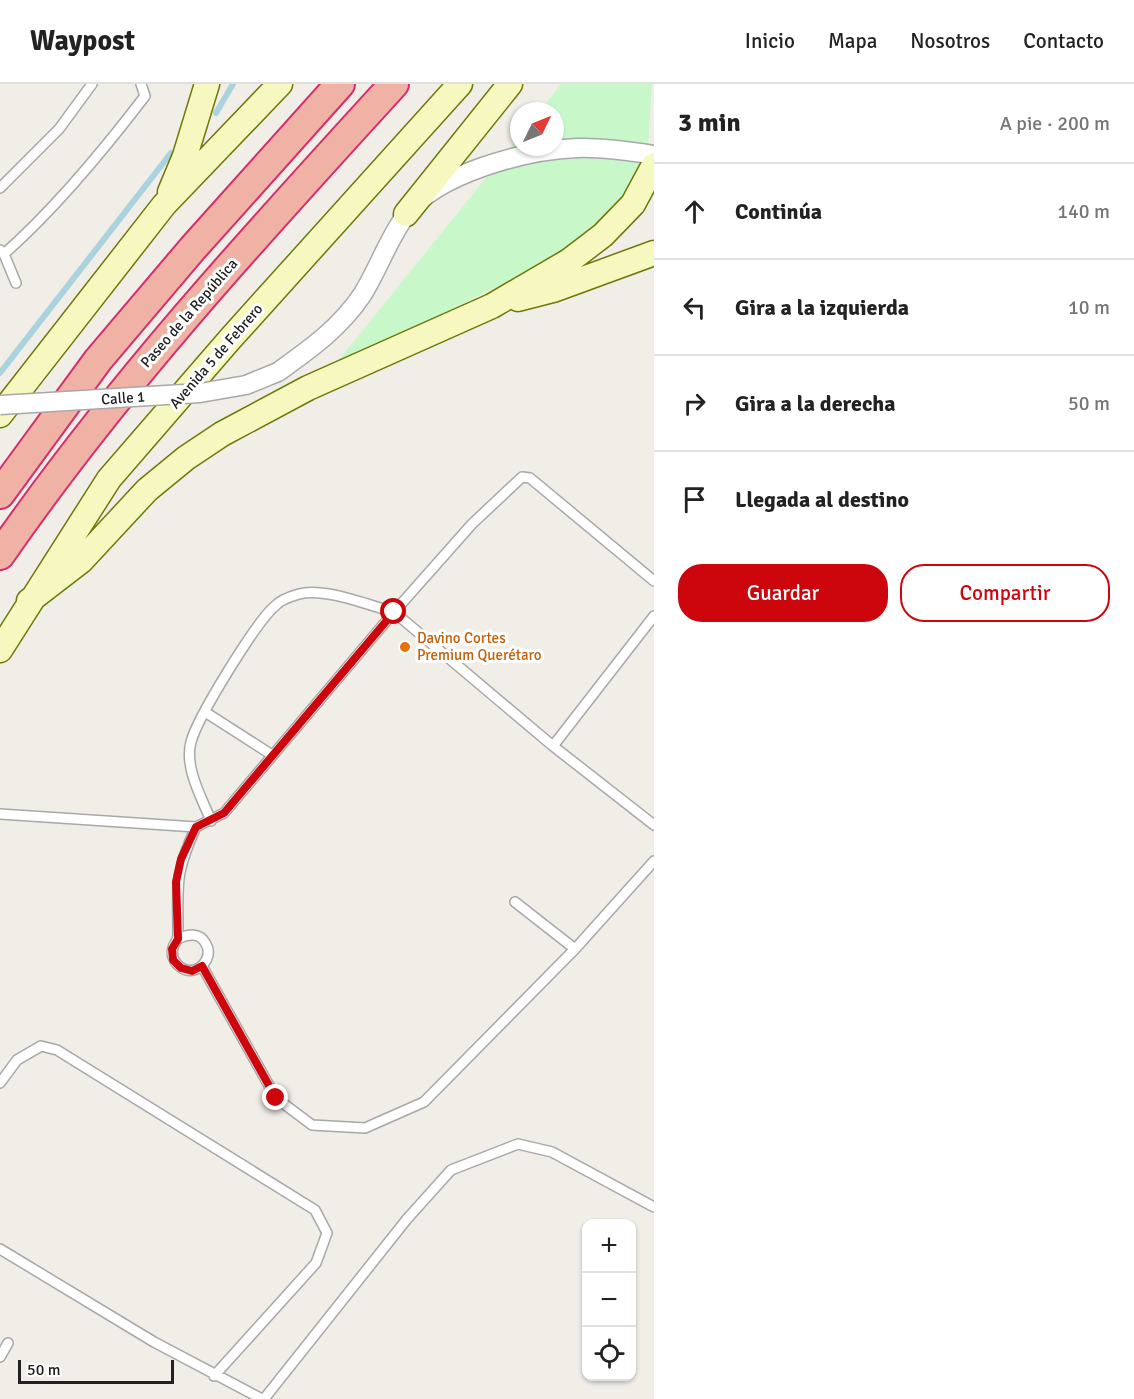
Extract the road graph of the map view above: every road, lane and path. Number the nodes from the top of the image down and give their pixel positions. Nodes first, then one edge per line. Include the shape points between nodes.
1 (92, 84) edge
2 (141, 84) edge
3 (207, 84) edge
4 (280, 84) edge
5 (340, 84) edge
6 (394, 84) edge
7 (460, 84) edge
8 (510, 84) edge
9 (654, 155) edge
10 (654, 165) edge
11 (0, 188) edge
12 (164, 205) junction
13 (406, 214) junction
14 (2, 252) edge
15 (654, 253) edge
16 (16, 283) dead end
17 (492, 306) junction
18 (3, 404) edge
19 (0, 494) edge
20 (0, 555) edge
21 (654, 581) edge
22 (29, 601) junction
23 (394, 612) junction
24 (654, 616) edge
25 (0, 650) edge
26 (205, 712) junction
27 (553, 746) junction
28 (272, 755) junction
29 (0, 814) edge
30 (211, 821) junction
31 (654, 825) edge
32 (196, 827) junction
33 (654, 861) edge
34 (515, 902) dead end
35 (178, 939) junction
36 (575, 949) junction
37 (202, 966) junction
38 (0, 1083) edge
39 (654, 1207) edge
40 (0, 1249) edge
41 (8, 1343) dead end
42 (0, 1357) edge
43 (214, 1376) junction
44 (263, 1399) edge

1 - 11 lane via 58,129
2 - 14 lane via 145,96 128,118 30,231
3 - 12 main road via 185,156
4 - 12 main road
5 - 19 highway via 98,360
6 - 20 highway, Paseo de la República via 131,380 52,479
7 - 22 main road, Avenida 5 de Febrero via 109,479
8 - 13 main road
9 - 13 street via 576,148 492,163 433,192
10 - 17 main road via 633,204 603,235 569,261
12 - 18 main road
13 - 18 street, Calle 1, bridge via 362,295 338,326 278,372 246,385 200,393
14 - 16 lane
15 - 17 main road via 552,290
17 - 22 main road via 308,388 222,434 147,490 81,561
21 - 23 lane via 530,478 522,477 472,524
22 - 25 main road, Avenida 5 de Febrero
23 - 26 lane via 322,593 301,594 277,603 263,618
23 - 27 lane
23 - 28 lane
24 - 27 lane
26 - 28 lane
26 - 30 lane via 191,742 190,762
27 - 31 lane
28 - 30 lane via 224,813
29 - 32 lane
30 - 32 lane
32 - 35 lane via 181,859 176,882
33 - 36 lane
34 - 36 lane
35 - 37 lane via 172,949 173,960 192,971
35 - 37 lane via 188,934 207,945 208,956
36 - 37 lane via 424,1102 365,1128 312,1125 276,1098
38 - 43 lane via 17,1060 40,1046 57,1050 315,1210 327,1233 315,1263
39 - 44 lane via 552,1152 518,1143 451,1170
40 - 43 lane
41 - 42 lane
43 - 44 lane

